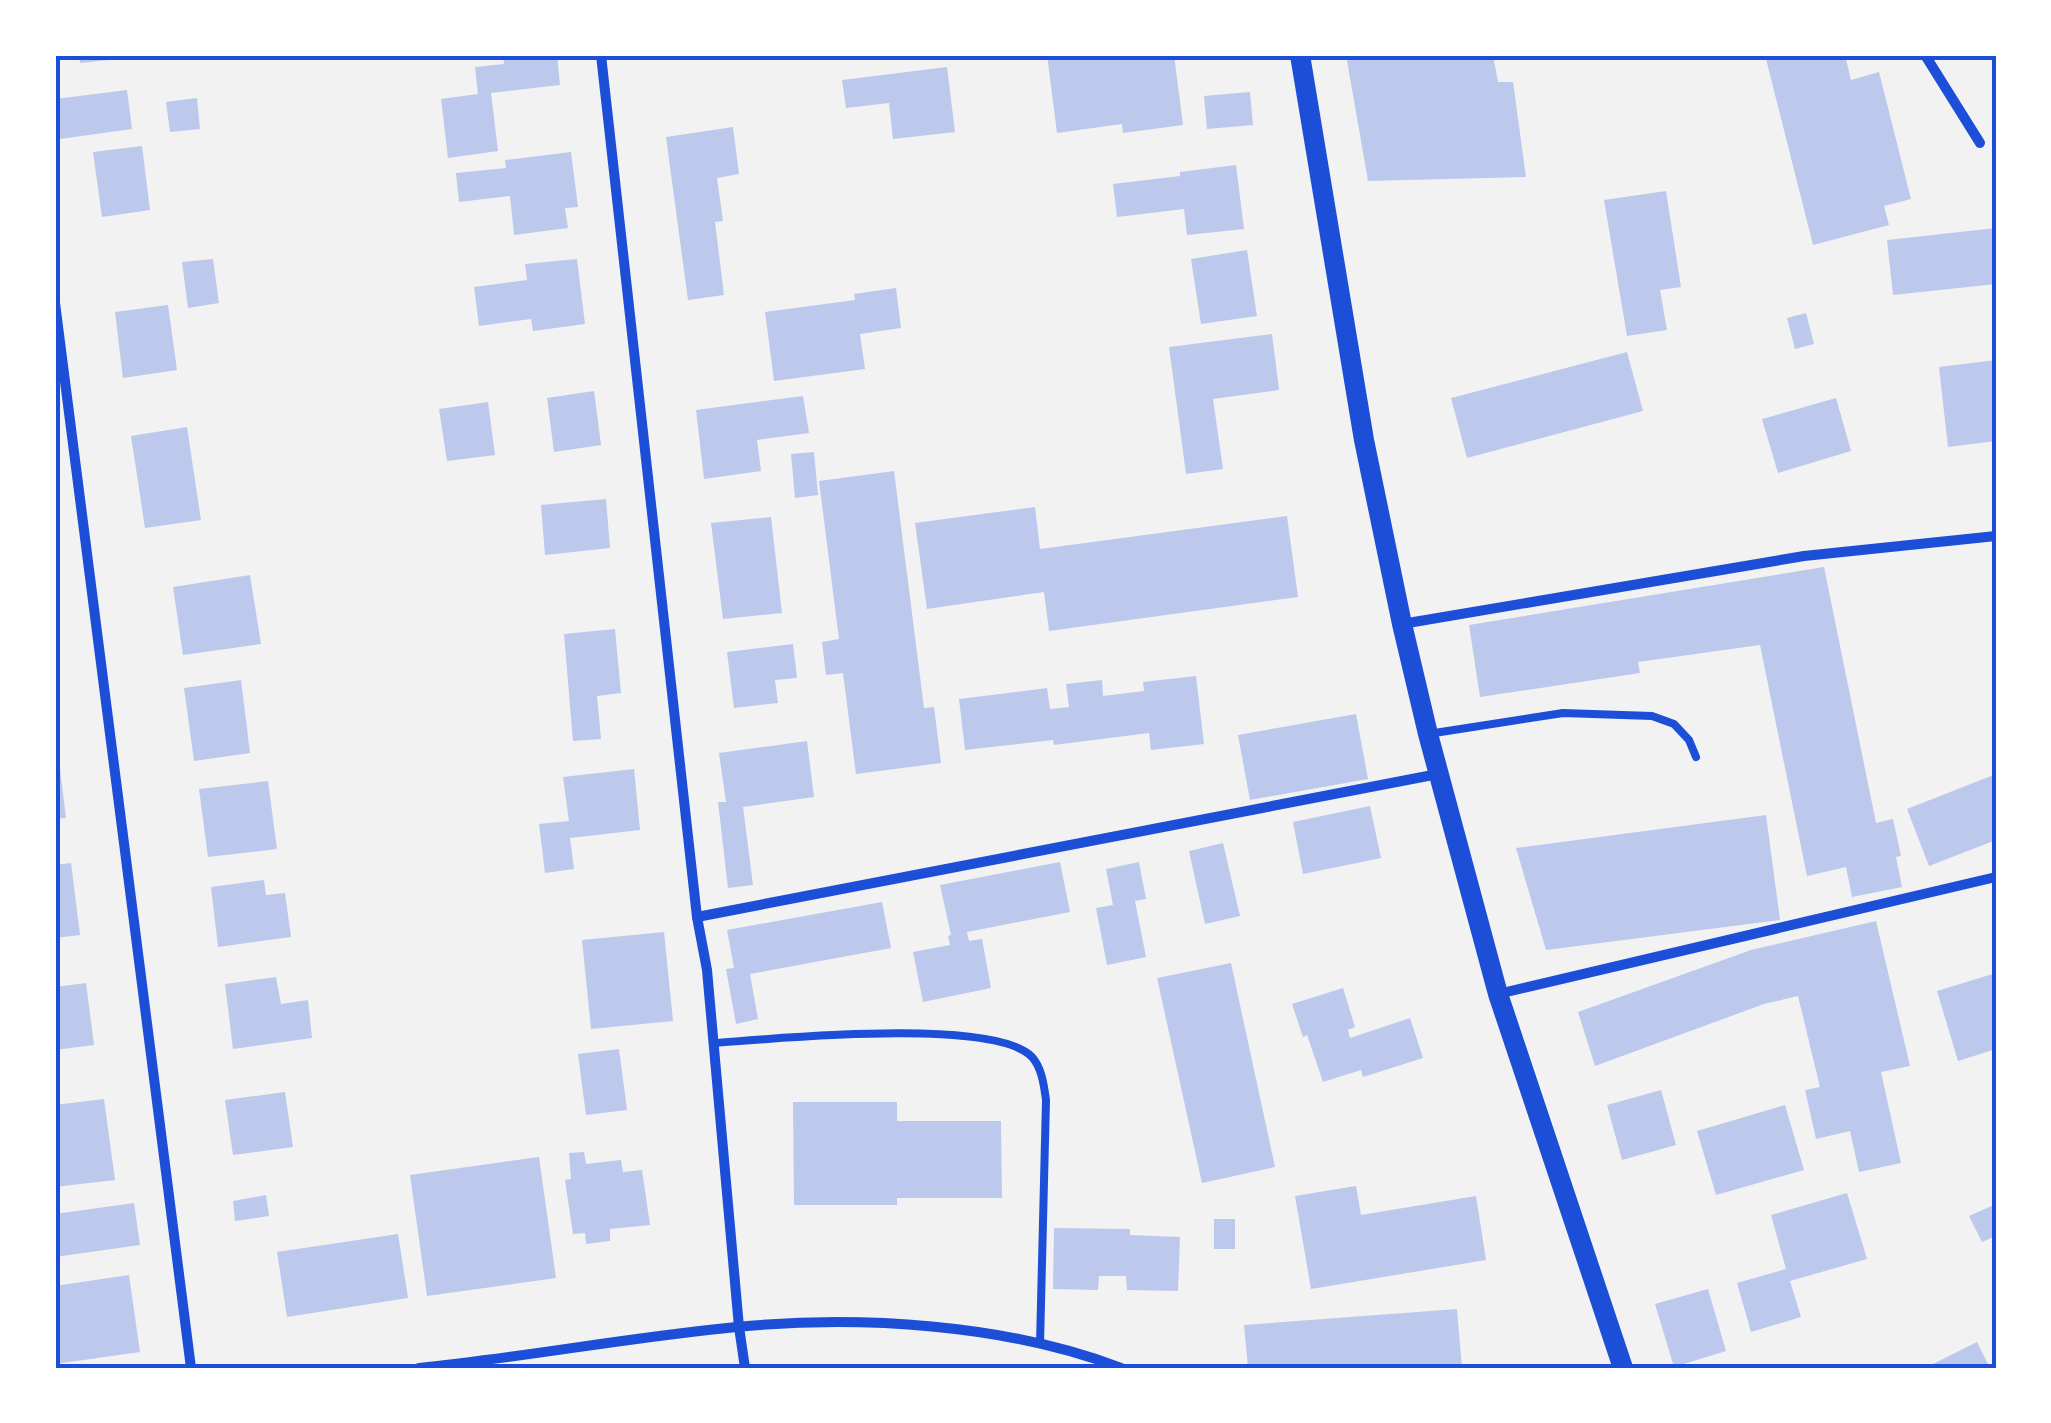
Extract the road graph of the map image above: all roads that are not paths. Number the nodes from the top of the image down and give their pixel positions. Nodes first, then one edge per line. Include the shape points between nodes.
1 (601, 55) edge
2 (1300, 55) edge
3 (1925, 55) edge
4 (1980, 143) dead end
5 (55, 304) edge
6 (1996, 536) edge
7 (1402, 624) junction
8 (1428, 734) junction
9 (1696, 757) dead end
10 (1439, 774) junction
11 (1996, 877) edge
12 (697, 917) junction
13 (1498, 994) junction
14 (714, 1043) junction
15 (738, 1327) junction
16 (1040, 1344) junction
17 (192, 1368) edge
18 (419, 1368) edge
19 (744, 1368) edge
20 (1121, 1368) edge
21 (1623, 1368) edge

1 - 12 street
2 - 7 main road
3 - 4 street
5 - 17 street
6 - 7 street via 1804,556
7 - 8 main road
8 - 9 lane via 1563,713 1652,716 1674,724
8 - 10 main road
10 - 12 street
10 - 13 main road
11 - 13 street
12 - 14 street
13 - 21 main road
14 - 15 street
14 - 16 lane via 899,1033 984,1038 1032,1057 1046,1100
15 - 16 street via 852,1322
15 - 18 street
15 - 19 street
16 - 20 street

